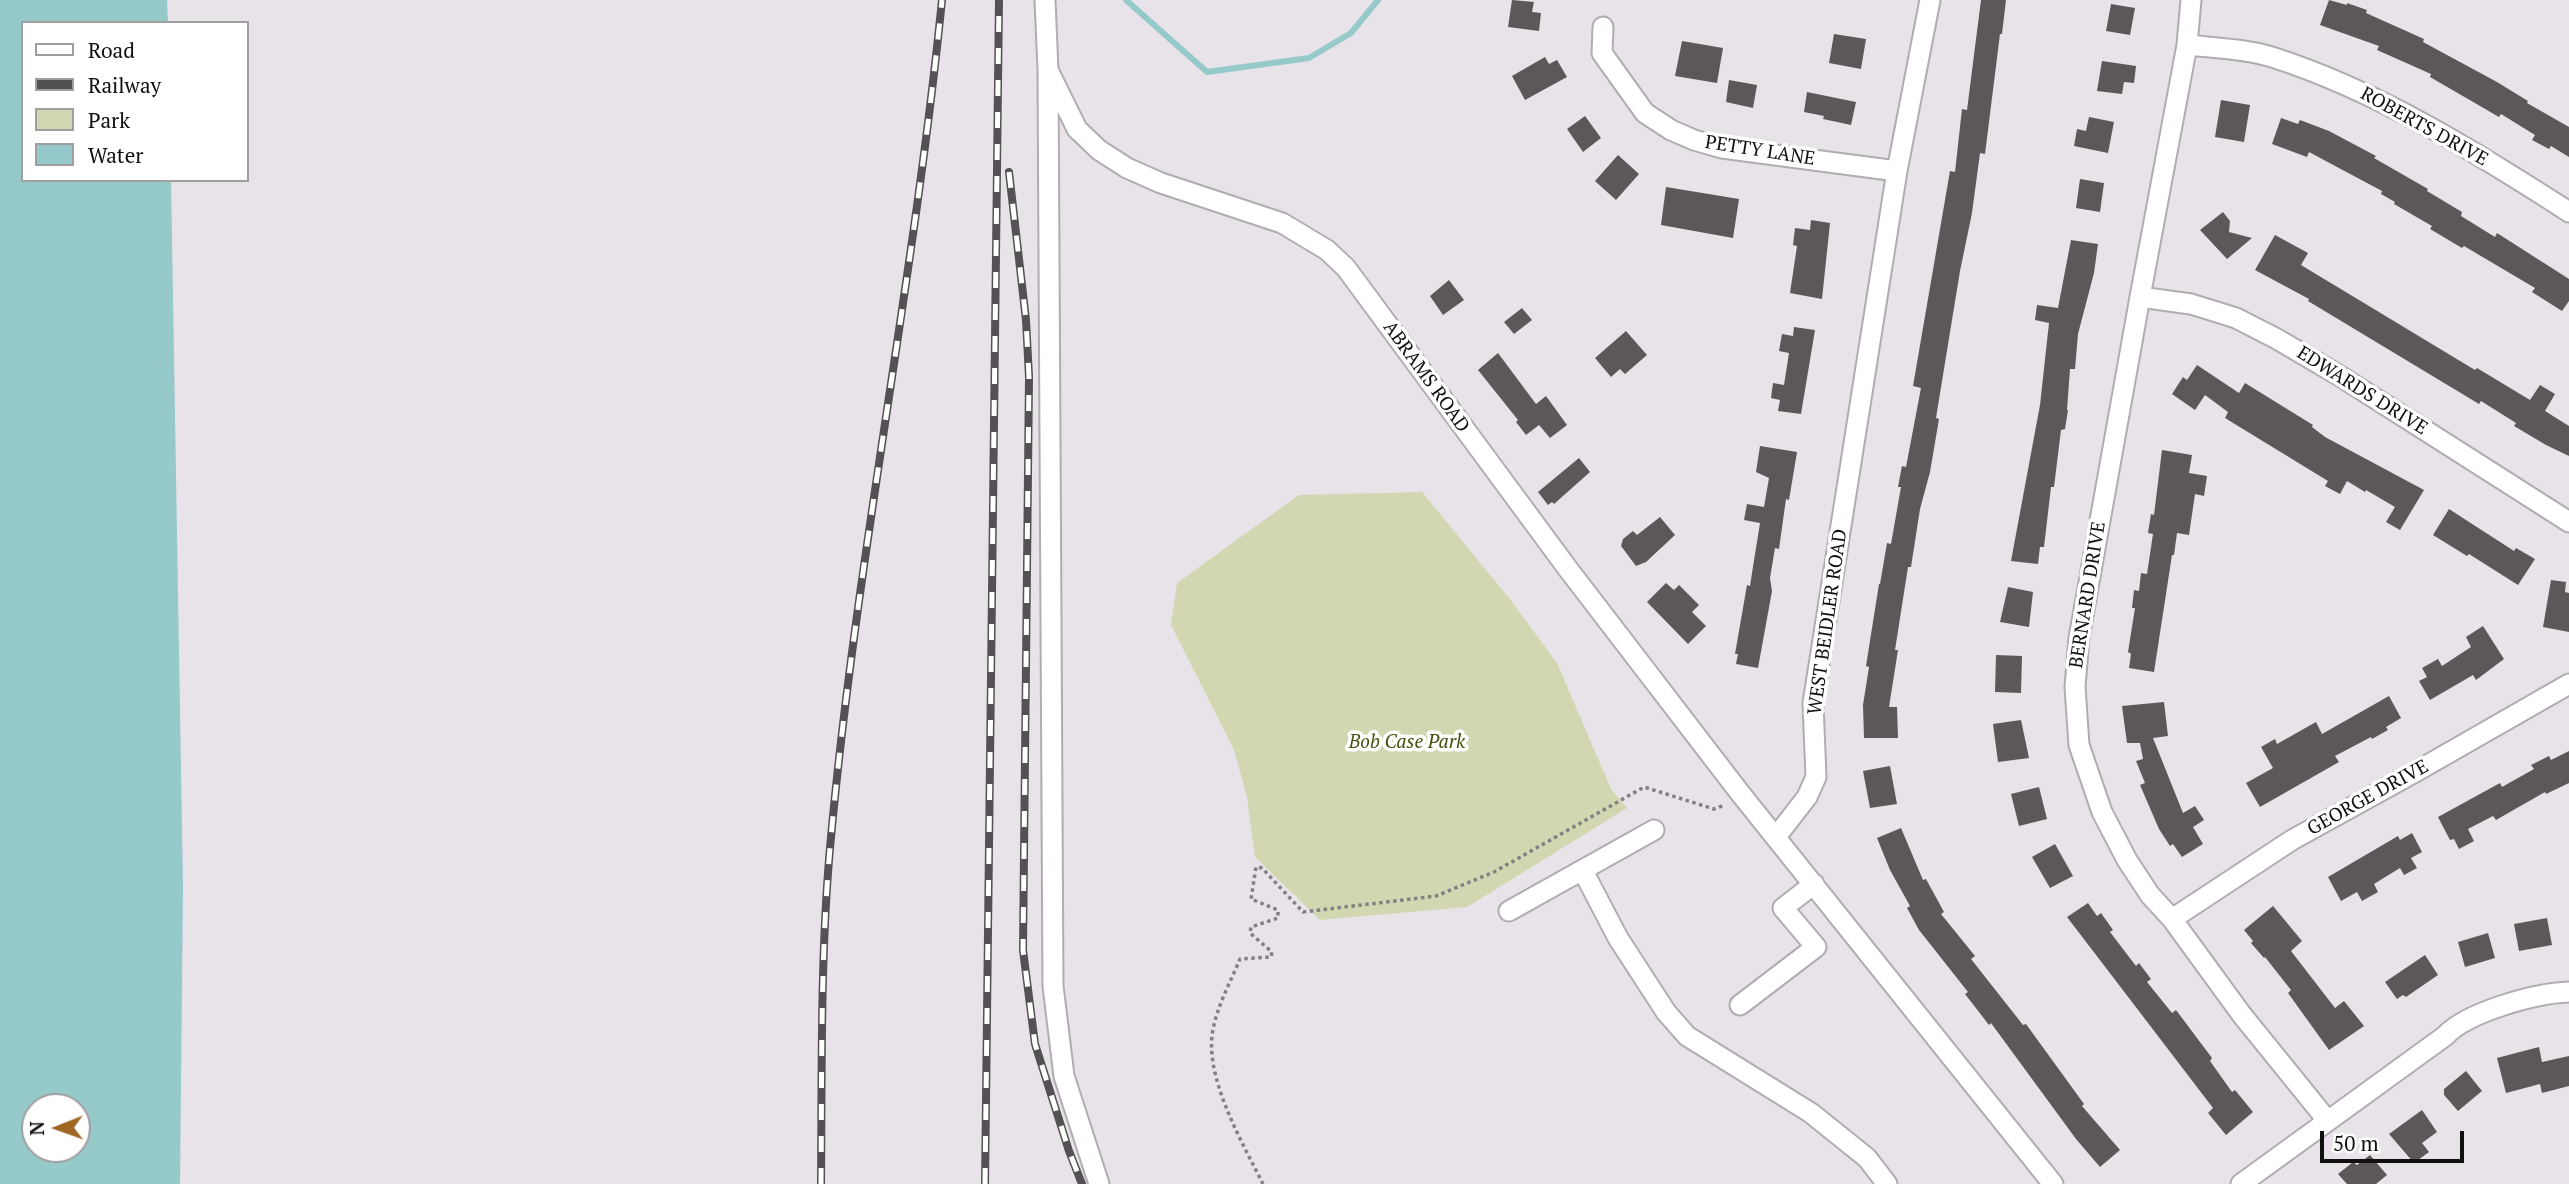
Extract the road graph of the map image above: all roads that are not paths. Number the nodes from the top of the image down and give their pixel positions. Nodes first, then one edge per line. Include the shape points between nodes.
1 (1045, 0) edge
2 (1930, 0) edge
3 (2191, 0) edge
4 (1603, 27) dead end
5 (2187, 45) junction
6 (1048, 70) junction
7 (1897, 171) junction
8 (2569, 212) edge
9 (2140, 296) junction
10 (2569, 522) edge
11 (2569, 684) edge
12 (1654, 830) dead end
13 (1776, 837) junction
14 (1583, 871) junction
15 (1814, 884) junction
16 (1508, 911) dead end
17 (2172, 919) junction
18 (2569, 992) edge
19 (1740, 1005) dead end
20 (2327, 1120) junction
21 (1099, 1184) edge
22 (1887, 1184) edge
23 (2053, 1184) edge
24 (2241, 1184) edge

1 - 6 street, ABRAMS ROAD
2 - 7 street, WEST BEIDLER ROAD
3 - 5 street, BERNARD DRIVE
4 - 7 street, PETTY LANE via 1602,53 1645,113 1671,130 1722,148
5 - 8 street, ROBERTS DRIVE via 2269,56 2369,94
5 - 9 street, BERNARD DRIVE
6 - 13 street, ABRAMS ROAD via 1077,130 1099,150 1161,183 1282,223 1327,250 1346,268 1562,561
6 - 21 street via 1053,986 1064,1076
7 - 13 street, WEST BEIDLER ROAD via 1813,703 1816,777 1807,797
9 - 10 street, EDWARDS DRIVE via 2191,304 2236,318 2277,339
9 - 17 street, BERNARD DRIVE via 2079,638 2075,687 2079,746 2100,808 2127,860
11 - 17 street, GEORGE DRIVE via 2292,840
12 - 14 street
13 - 15 street
14 - 16 street
14 - 22 street via 1618,938 1687,1036 1811,1113 1867,1158
15 - 19 street via 1783,908 1816,947
15 - 23 street
17 - 20 street, BERNARD DRIVE
18 - 20 street via 2476,1016
20 - 24 street

